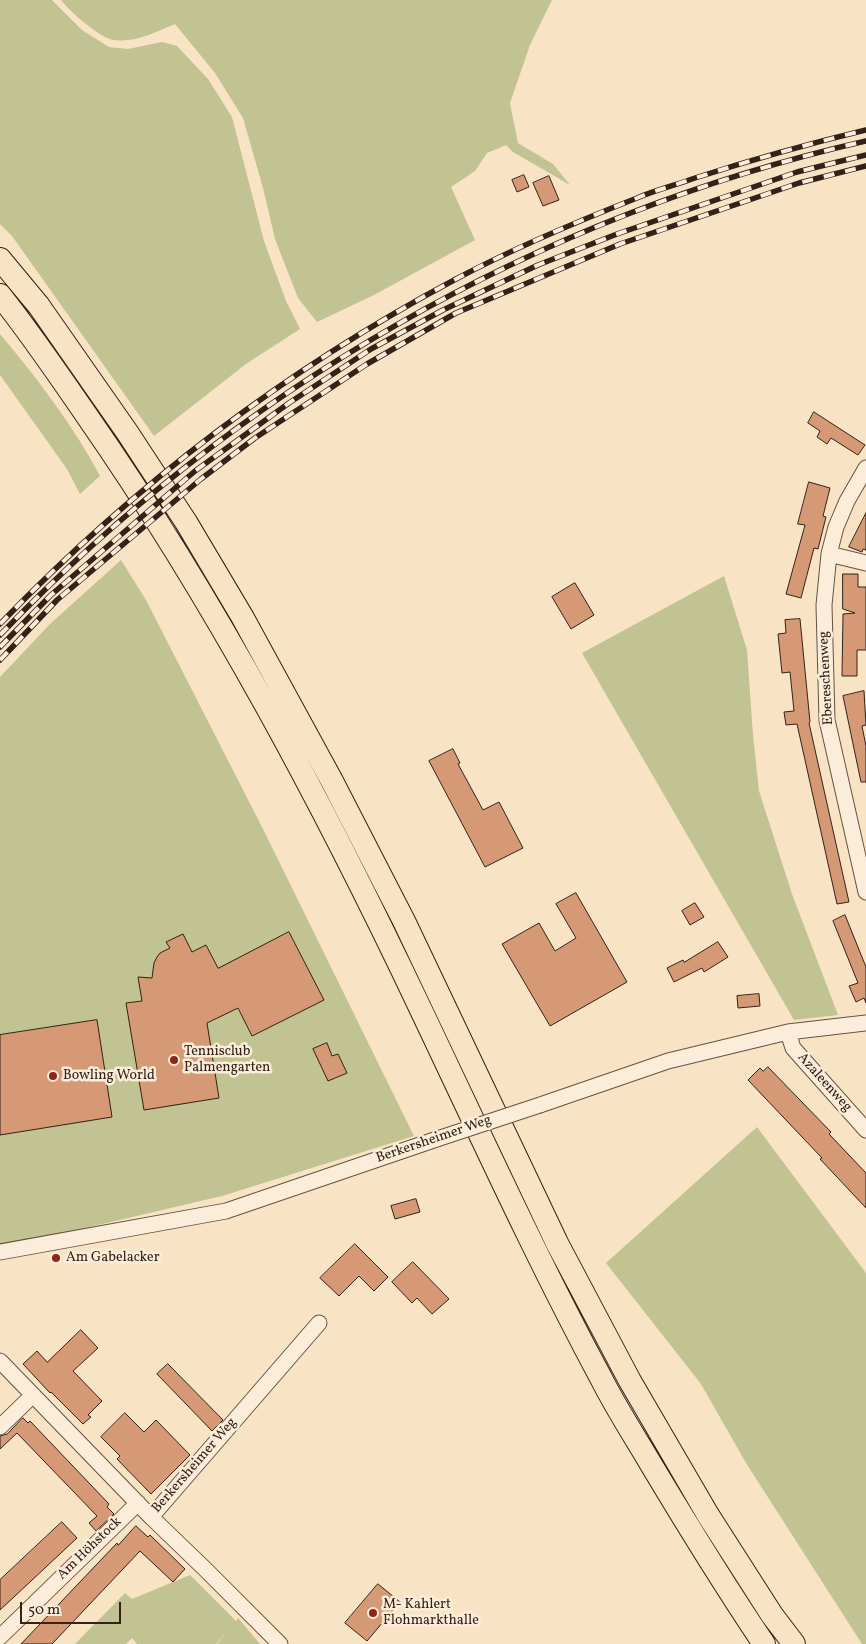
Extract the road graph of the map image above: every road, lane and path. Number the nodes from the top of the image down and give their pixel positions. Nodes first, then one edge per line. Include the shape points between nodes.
1 (0, 259) edge
2 (0, 296) edge
3 (866, 468) edge
4 (829, 554) junction
5 (866, 563) edge
6 (866, 892) edge
7 (866, 1024) edge
8 (788, 1032) junction
9 (866, 1130) edge
10 (0, 1252) edge
11 (319, 1324) dead end
12 (0, 1361) edge
13 (34, 1394) junction
14 (0, 1427) edge
15 (138, 1503) junction
16 (151, 1517) junction
17 (0, 1637) edge
18 (280, 1644) edge
19 (764, 1644) edge
20 (794, 1644) edge

1 - 20 highway via 39,306 127,432 186,522 247,626 404,921 535,1199 613,1350 708,1515
2 - 19 highway via 110,449 180,557 256,688 387,940 534,1250 598,1374 690,1530
3 - 4 street, Ebereschenweg via 847,501
4 - 5 street
4 - 6 street, Ebereschenweg via 824,605 827,720
7 - 8 street, Berkersheimer Weg
8 - 9 street, Azaleenweg via 793,1048
8 - 10 street, Berkersheimer Weg, bridge via 668,1061 226,1211
11 - 16 street, Berkersheimer Weg
12 - 13 street
13 - 14 street
13 - 15 street
15 - 16 street
15 - 17 street, Am Höhstock
16 - 18 street

